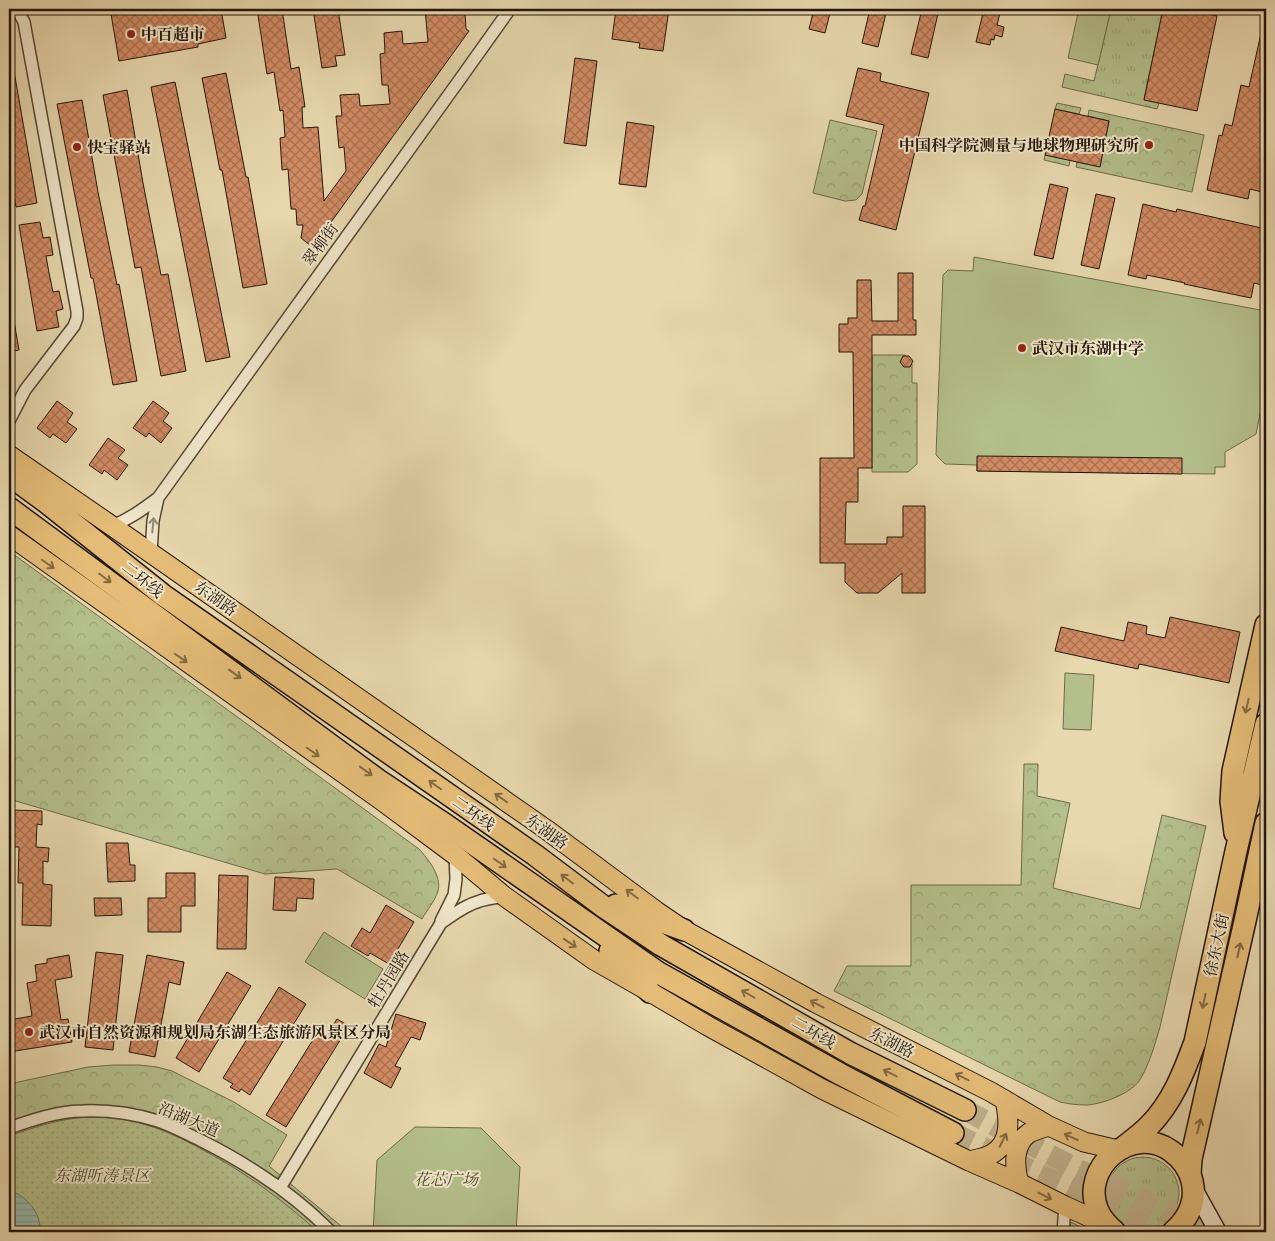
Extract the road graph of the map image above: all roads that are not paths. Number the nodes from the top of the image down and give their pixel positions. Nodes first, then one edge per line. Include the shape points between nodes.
1 (17, 9) edge
2 (510, 9) edge
3 (25, 390) junction
4 (9, 402) edge
5 (9, 420) edge
6 (9, 455) edge
7 (9, 475) edge
8 (158, 498) junction
9 (9, 508) edge
10 (112, 526) junction
11 (9, 536) edge
12 (151, 553) junction
13 (1266, 625) edge
14 (1266, 724) edge
15 (1266, 823) edge
16 (1236, 851) junction
17 (455, 855) junction
18 (1266, 882) edge
19 (586, 894) junction
20 (504, 896) junction
21 (571, 912) junction
22 (1246, 921) junction
23 (440, 923) junction
24 (684, 930) junction
25 (650, 992) junction
26 (1005, 1100) junction
27 (965, 1110) tunnel mouth
28 (1049, 1126) junction
29 (9, 1128) edge
30 (953, 1133) tunnel mouth
31 (1122, 1148) junction
32 (969, 1161) junction
33 (1192, 1180) junction
34 (1019, 1182) junction
35 (280, 1188) junction
36 (1065, 1206) junction
37 (1110, 1228) edge
38 (331, 1232) edge
39 (1063, 1232) edge
40 (1173, 1232) edge
41 (1218, 1232) edge

1 - 3 street via 24,22 77,311 74,326
2 - 8 street, 翠柳街
3 - 4 street
3 - 5 street
6 - 10 main road, 东湖路
19 -> 7 highway, 二环线 via 503,832 163,595
8 - 10 street
12 -> 8 street via 152,521
9 -> 21 highway, 二环线 via 378,780
10 - 12 main road, 东湖路
11 -> 17 main road
24 -> 12 main road, 东湖路 via 547,830
13 -> 16 highway via 1233,771
14 - 16 highway, 徐东大街
15 - 22 highway, 徐东大街
16 -> 31 highway, 徐东大街 via 1201,1015 1186,1065 1161,1112
17 - 20 main road
17 - 23 street via 454,894
18 - 22 highway
19 - 24 highway
27 -> 19 highway, 二环线 via 850,1053 711,974 661,945
20 - 23 street, 牡丹园路 via 475,902
20 -> 25 main road via 594,960
21 - 25 highway
21 - 30 highway, 二环线 via 659,973
33 -> 22 highway, 徐东大街 via 1191,1159
23 - 35 street, 牡丹园路
26 -> 24 main road, 东湖路 via 816,1003
25 - 32 main road via 788,1071
26 - 28 main road, 东湖路
32 -> 26 main road via 991,1154 1005,1139 1009,1121
31 -> 28 main road, 东湖路 via 1084,1142
28 - 34 main road via 1029,1134 1019,1146 1015,1167
29 - 35 street, 沿湖大道 via 65,1112 81,1111 158,1121 218,1149
31 - 33 highway via 1150,1143 1167,1148 1183,1162
31 - 37 highway, 徐东大街 via 1109,1156 1095,1182 1094,1197 1098,1210
32 - 34 main road
33 - 40 highway, 徐东大街 via 1193,1196 1188,1216
33 - 41 main road
34 -> 36 main road
35 - 38 street, 沿湖大道
36 - 37 main road
36 - 39 street

